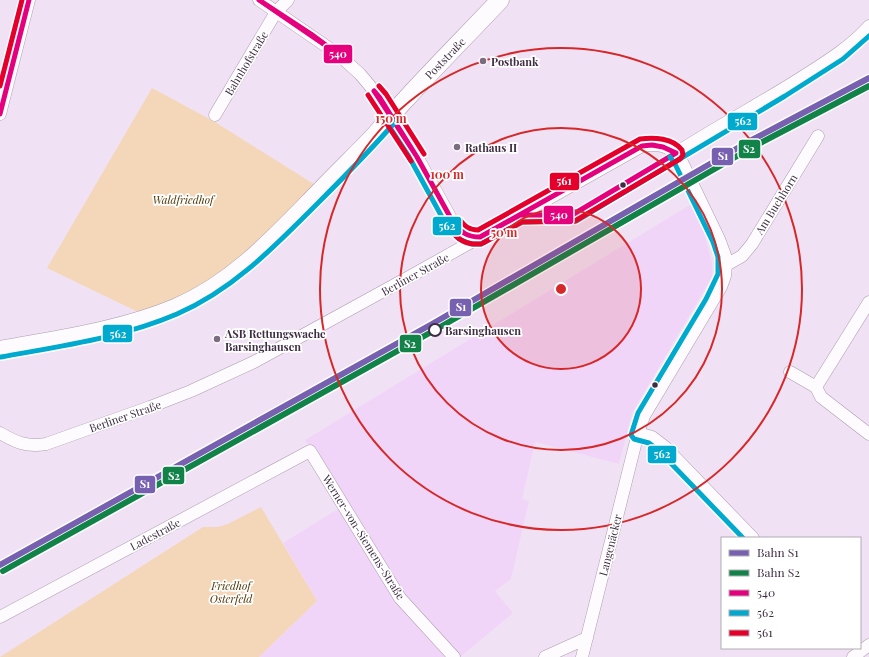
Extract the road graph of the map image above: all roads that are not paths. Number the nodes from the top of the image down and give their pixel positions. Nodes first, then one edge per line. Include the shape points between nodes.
1 (29, 0) edge
2 (259, 0) edge
3 (288, 0) edge
4 (500, 0) edge
5 (276, 12) junction
6 (869, 26) edge
7 (0, 114) edge
8 (215, 115) dead end
9 (391, 116) junction
10 (818, 136) dead end
11 (676, 153) junction
12 (480, 237) junction
13 (726, 265) junction
14 (868, 307) edge
15 (1, 349) edge
16 (790, 372) dead end
17 (816, 387) junction
18 (0, 433) edge
19 (638, 433) junction
20 (869, 434) edge
21 (310, 451) joint
22 (752, 537) edge
23 (0, 617) edge
24 (587, 638) junction
25 (553, 656) edge
26 (454, 657) edge
27 (582, 657) edge

1 - 7 street
2 - 5 street
3 - 5 street, Bahnhofstraße
4 - 9 main road, Poststraße
5 - 8 street, Bahnhofstraße
5 - 9 street via 339,55 360,74
6 - 11 street via 839,53
9 - 12 street via 414,151 454,224 462,233
9 - 15 main road, Poststraße via 295,218 259,253 221,283 176,307 130,324
10 - 13 street, Am Buchhorn via 752,244 742,256
11 - 12 street, Berliner Straße via 654,144 642,146
11 - 13 street via 719,239
12 - 18 street, Berliner Straße via 254,362 191,391 46,444 34,446
13 - 19 street via 721,287 644,416
14 - 17 street
16 - 17 street
17 - 20 street via 820,397
19 - 22 street via 652,438 665,447
19 - 24 street, Langenäcker
21 - 23 street, Ladestraße
21 - 26 street, Werner-von-Siemens-Straße via 400,598
24 - 25 street
24 - 27 street, Langenäcker

